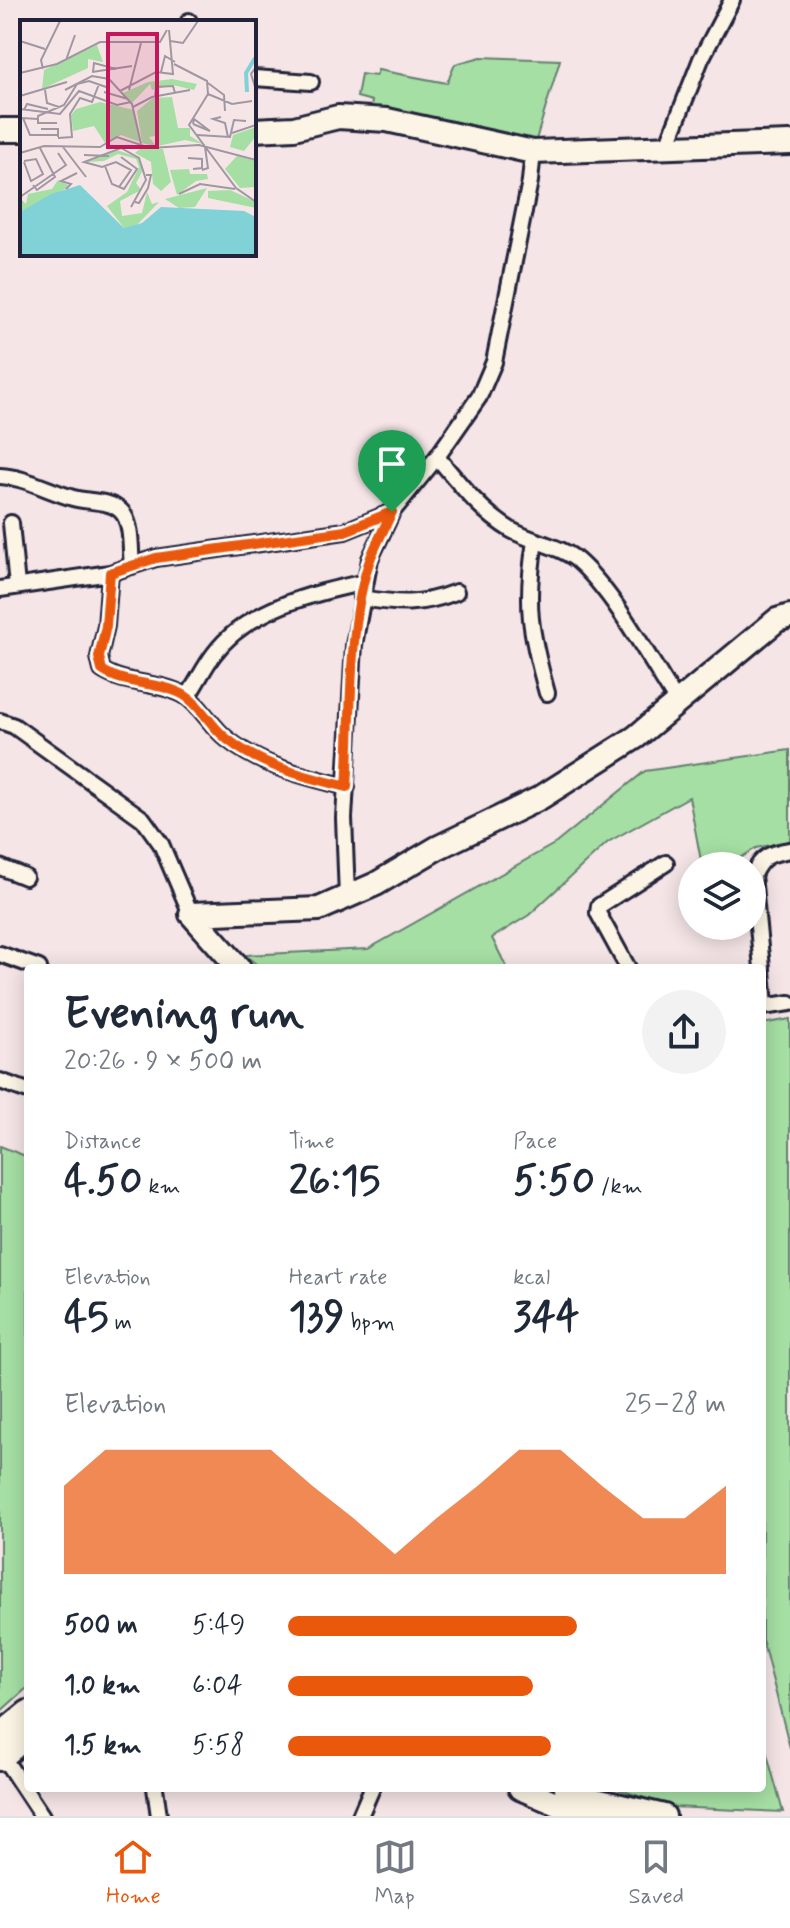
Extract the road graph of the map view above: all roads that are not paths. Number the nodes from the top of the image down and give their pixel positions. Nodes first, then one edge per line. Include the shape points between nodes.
1 (732, 0) edge
2 (256, 78) edge
3 (311, 82) dead end
4 (256, 130) edge
5 (790, 143) edge
6 (666, 148) junction
7 (533, 152) junction
8 (437, 457) junction
9 (0, 476) edge
10 (392, 512) junction
11 (11, 523) dead end
12 (535, 541) junction
13 (132, 566) junction
14 (110, 573) junction
15 (365, 582) junction
16 (17, 586) junction
17 (0, 589) edge
18 (456, 592) dead end
19 (361, 598) junction
20 (790, 616) edge
21 (547, 693) dead end
22 (187, 697) junction
23 (677, 702) junction
24 (0, 721) edge
25 (347, 787) junction
26 (790, 850) edge
27 (666, 863) dead end
28 (0, 867) edge
29 (25, 877) dead end
30 (347, 897) junction
31 (191, 914) junction
32 (0, 954) edge
33 (28, 964) edge
34 (235, 964) edge
35 (626, 964) edge
36 (762, 964) edge
37 (790, 1003) edge
38 (766, 1007) edge
39 (0, 1081) edge
40 (24, 1090) edge
41 (24, 1718) edge
42 (24, 1738) edge
43 (1, 1750) edge
44 (24, 1787) edge
45 (27, 1792) edge
46 (156, 1792) edge
47 (370, 1792) edge
48 (529, 1792) edge
49 (576, 1792) edge
50 (42, 1816) edge
51 (159, 1816) edge
52 (360, 1816) edge
53 (586, 1816) edge
54 (664, 1816) edge

1 - 6 street via 701,59
2 - 3 street
4 - 7 street via 294,128 338,117 387,120
5 - 6 street
6 - 7 street
7 - 8 street via 494,362 479,397
8 - 10 street
8 - 12 street via 486,513
9 - 13 street via 121,510
10 - 13 street via 345,531 156,558
10 - 15 street
11 - 16 street
12 - 21 street via 528,609
12 - 23 street via 576,559 597,581
13 - 14 street
14 - 16 street
14 - 22 street via 99,657 102,670
15 - 19 street
15 - 22 street via 268,611 238,630 214,653
16 - 17 street
18 - 19 street via 413,604
19 - 25 street
20 - 23 street via 777,620
22 - 25 street via 227,739 251,755 285,771
23 - 30 street via 636,737 540,798
24 - 31 street via 143,819 161,844
25 - 30 street
26 - 36 street via 769,853 753,875
27 - 35 street via 599,906
28 - 29 street
30 - 31 street via 319,909
31 - 34 street
32 - 33 street
37 - 38 street
39 - 40 street
41 - 43 street
42 - 43 street
43 - 44 street
45 - 50 street
46 - 51 street
47 - 52 street
48 - 53 street
49 - 54 street

